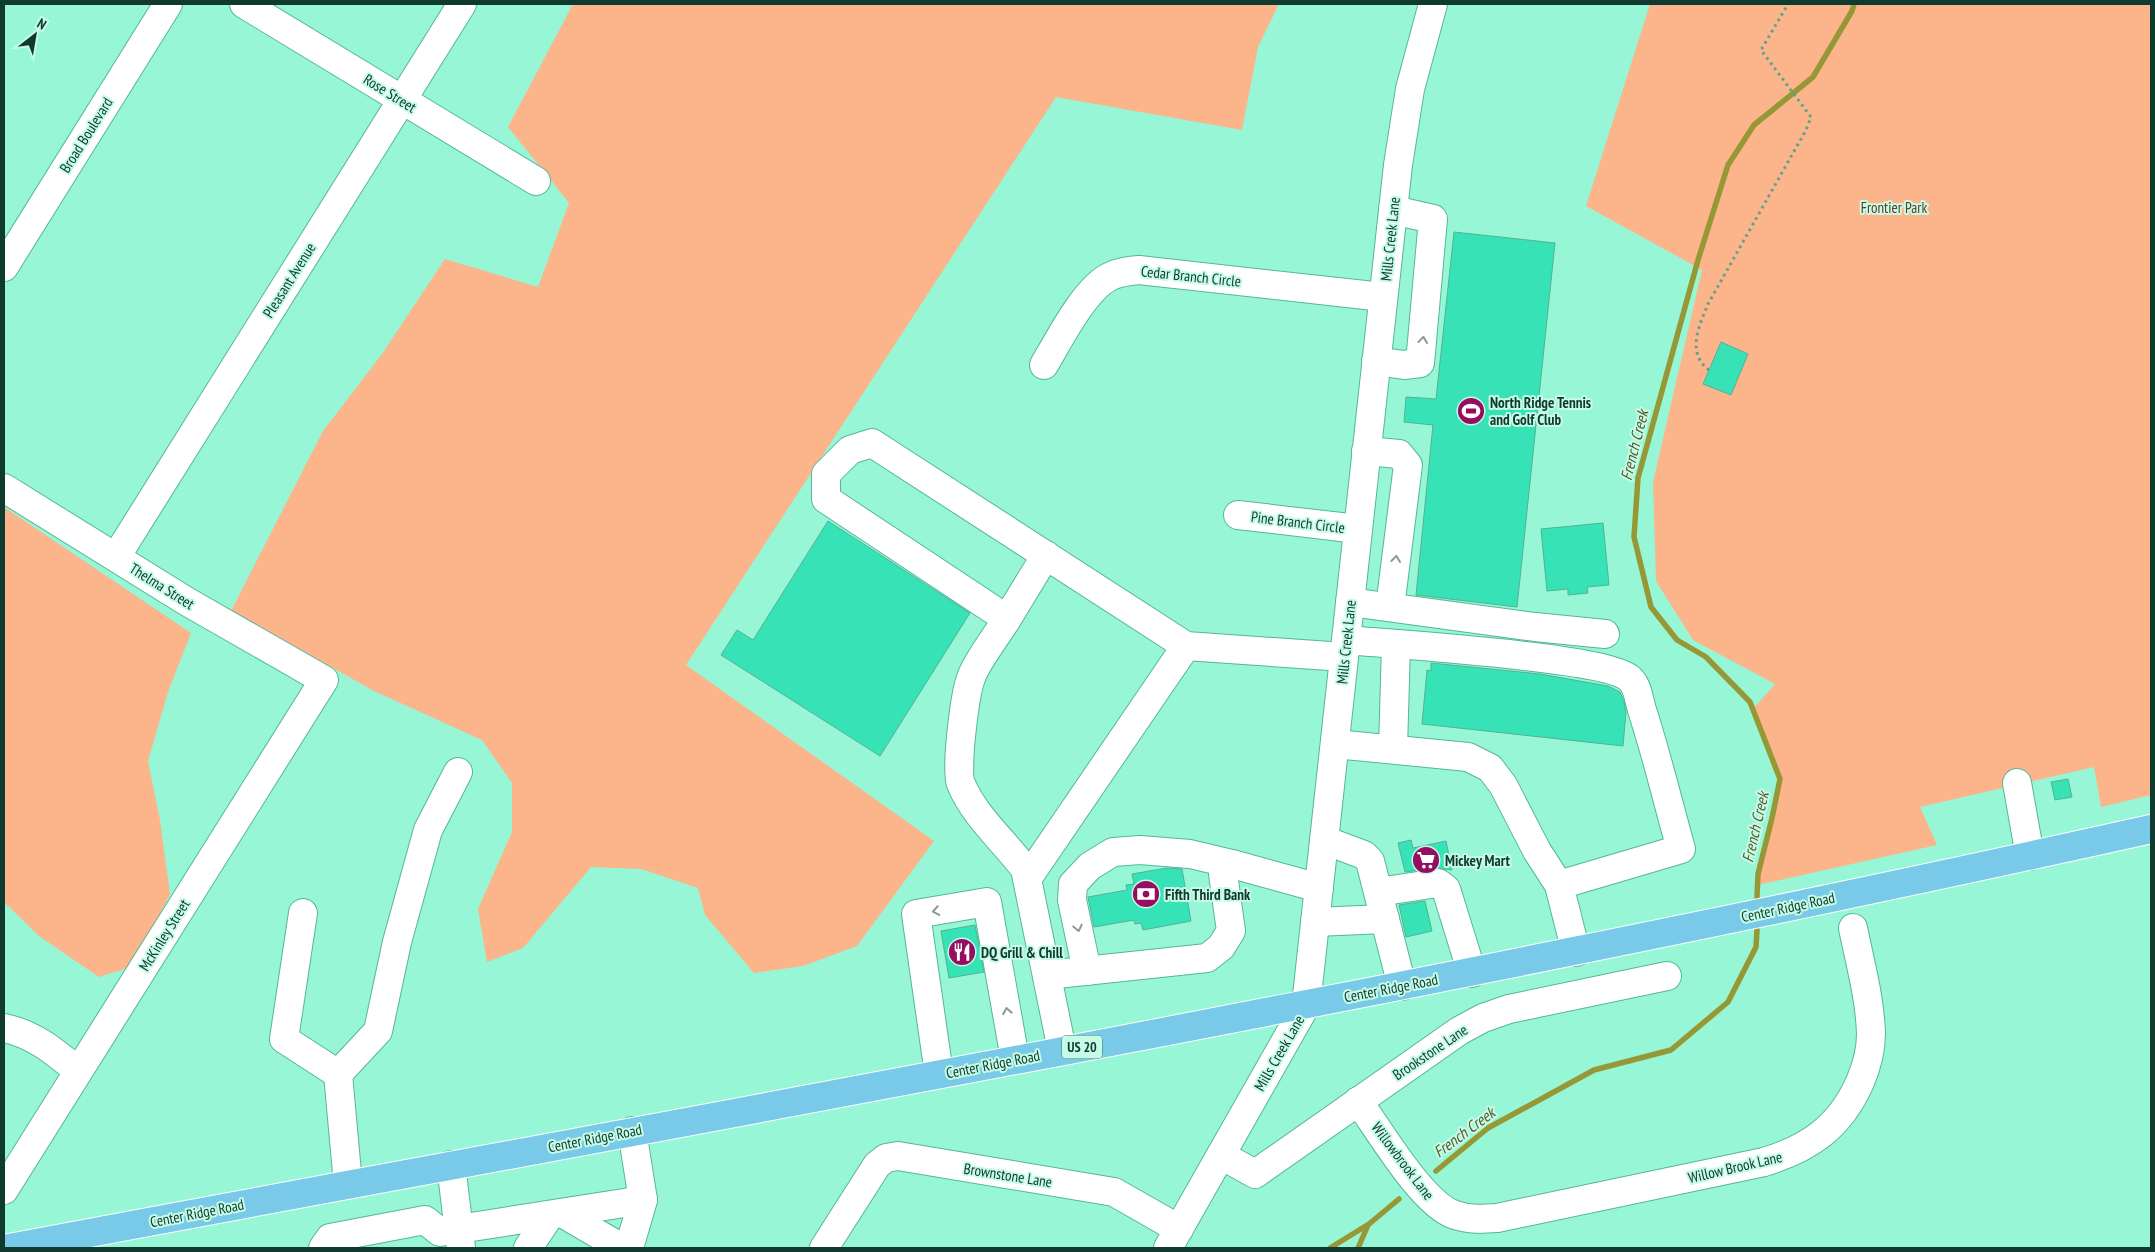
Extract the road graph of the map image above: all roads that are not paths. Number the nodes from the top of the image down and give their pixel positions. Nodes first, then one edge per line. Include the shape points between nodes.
1 (168, 4) edge
2 (244, 4) edge
3 (462, 4) edge
4 (1433, 4) edge
5 (402, 100) junction
6 (536, 181) dead end
7 (1393, 210) junction
8 (4, 267) edge
9 (1383, 297) junction
10 (1376, 361) junction
11 (1044, 365) dead end
12 (1366, 451) junction
13 (4, 488) edge
14 (1238, 515) dead end
15 (1358, 529) junction
16 (1046, 556) junction
17 (116, 557) junction
18 (1350, 602) junction
19 (1390, 607) junction
20 (1007, 619) junction
21 (1605, 634) dead end
22 (1396, 644) junction
23 (1186, 646) junction
24 (1345, 648) junction
25 (324, 680) joint
26 (1335, 744) junction
27 (1392, 749) junction
28 (458, 772) dead end
29 (2017, 783) dead end
30 (2151, 829) edge
31 (1324, 840) junction
32 (2030, 856) junction
33 (1232, 864) junction
34 (1027, 879) junction
35 (1559, 885) junction
36 (1319, 888) junction
37 (1378, 892) junction
38 (303, 913) dead end
39 (1385, 919) junction
40 (1315, 922) junction
41 (1853, 928) dead end
42 (1576, 952) junction
43 (1087, 971) junction
44 (1472, 973) junction
45 (1047, 975) junction
46 (1667, 976) dead end
47 (1402, 986) junction
48 (1306, 1005) junction
49 (4, 1028) edge
50 (1062, 1050) junction
51 (1015, 1059) junction
52 (78, 1071) junction
53 (338, 1074) junction
54 (939, 1074) junction
55 (1358, 1101) junction
56 (632, 1132) junction
57 (1221, 1155) junction
58 (450, 1166) junction
59 (348, 1184) junction
60 (4, 1190) edge
61 (643, 1200) junction
62 (1572, 1203) joint
63 (556, 1214) junction
64 (1174, 1238) edge
65 (460, 1239) edge
66 (9, 1248) edge
67 (323, 1248) edge
68 (528, 1248) edge
69 (622, 1248) edge
70 (629, 1248) edge
71 (824, 1248) edge

1 - 8 street, Broad Boulevard
2 - 5 street, Rose Street
3 - 5 street, Pleasant Avenue
4 - 7 street, Mills Creek Lane via 1410,89
5 - 6 street, Rose Street
5 - 17 street, Pleasant Avenue
7 - 9 street, Mills Creek Lane
10 -> 7 street via 1404,365 1420,363 1423,341 1432,219
9 - 10 street, Mills Creek Lane
9 - 11 street, Cedar Branch Circle via 1139,270 1123,271 1108,277 1091,292
10 - 12 street, Mills Creek Lane
12 - 15 street, Mills Creek Lane
19 -> 12 street via 1408,465 1399,454
13 - 17 street, Thelma Street
14 - 15 street, Pine Branch Circle
15 - 18 street, Mills Creek Lane
16 - 20 street
16 - 20 street via 872,443 850,450 826,474 826,499
16 - 23 street
17 - 25 street, Thelma Street
18 - 19 street
18 - 24 street, Mills Creek Lane
19 - 21 street
20 - 34 street via 971,677 961,731 960,782 979,816 1025,869
22 - 24 street
22 - 27 street
22 - 35 street via 1605,668 1629,678 1634,685 1681,849
23 - 24 street
23 - 34 street
24 - 26 street, Mills Creek Lane
25 - 52 street, McKinley Street
26 - 27 street
26 - 31 street, Mills Creek Lane
27 - 35 street via 1468,757 1490,768 1503,785 1537,851
28 - 53 street via 428,830 397,942 378,1031
29 - 32 street
30 - 32 main road, Center Ridge Road / US 20
31 - 36 street, Mills Creek Lane
31 - 37 street via 1364,855 1370,861
32 - 42 main road, Center Ridge Road / US 20
33 - 36 street
33 - 43 street via 1223,874 1231,930 1221,947 1207,958
33 -> 43 street via 1190,854 1140,850 1113,852 1090,866 1073,884 1072,900
34 - 45 street
35 - 42 street
36 - 40 street, Mills Creek Lane
37 - 39 street
37 - 44 street via 1438,883 1446,889
38 - 53 street via 284,1039
39 - 40 street
39 - 47 street
40 - 48 street, Mills Creek Lane
41 - 62 street, Willow Brook Lane via 1868,1002 1871,1036 1865,1070 1852,1101 1835,1123 1814,1141 1790,1154 1764,1162
42 - 44 main road, Center Ridge Road / US 20
43 - 45 street
44 - 47 main road, Center Ridge Road / US 20
45 - 50 street
46 - 55 street, Brookstone Lane via 1508,1009 1483,1018
47 - 48 main road, Center Ridge Road / US 20
48 - 50 main road, Center Ridge Road / US 20
48 - 57 street, Mills Creek Lane
49 - 52 street via 28,1035
50 - 51 main road, Center Ridge Road / US 20
51 - 54 main road, Center Ridge Road / US 20
51 -> 54 street via 987,902 916,914
52 - 60 street, McKinley Street
53 - 59 street
54 - 56 main road, Center Ridge Road / US 20
55 - 57 street, Brookstone Lane via 1255,1174
55 - 62 street, Willowbrook Lane via 1419,1187 1434,1204 1454,1215 1475,1220 1498,1218
56 - 58 main road, Center Ridge Road / US 20
56 - 61 street
57 - 64 street, Mills Creek Lane
58 - 59 main road, Center Ridge Road / US 20
58 - 65 street
59 - 66 main road, Center Ridge Road / US 20
61 - 63 street
61 - 70 street
63 - 65 street
63 - 68 street
63 - 69 street
64 - 71 street, Brownstone Lane via 1114,1192 898,1156 886,1158 877,1165
65 - 67 street via 440,1232 425,1220 330,1238

